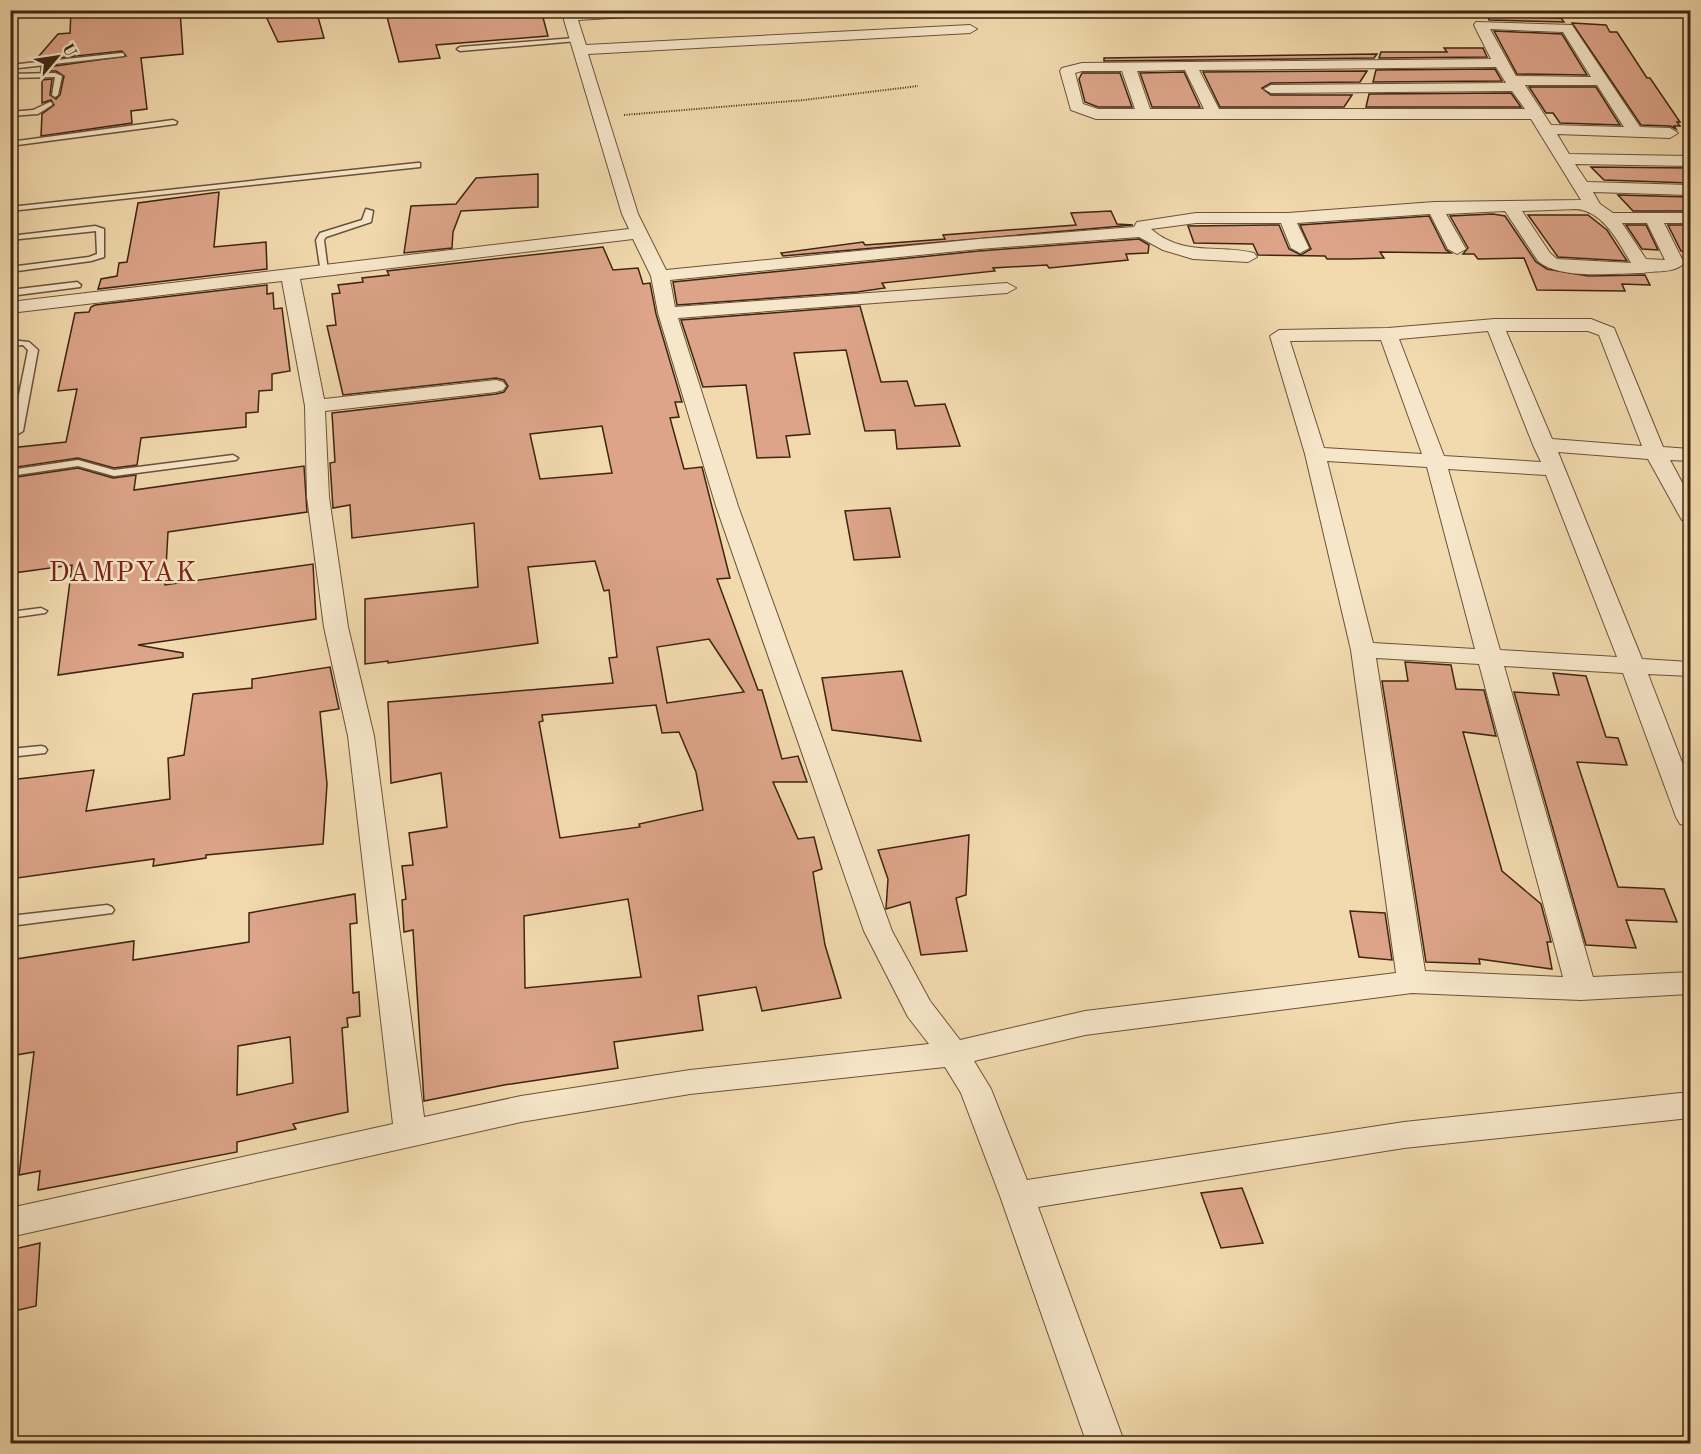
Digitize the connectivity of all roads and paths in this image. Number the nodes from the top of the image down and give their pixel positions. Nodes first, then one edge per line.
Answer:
1 (677, 10) edge
2 (573, 29) edge
3 (970, 29) dead end
4 (460, 49) dead end
5 (122, 55) dead end
6 (1500, 63) junction
7 (1258, 64) junction
8 (1128, 66) junction
9 (1190, 66) junction
10 (10, 67) edge
11 (10, 76) edge
12 (1601, 81) junction
13 (1516, 83) junction
14 (918, 86) dead end
15 (1271, 89) junction
16 (55, 95) dead end
17 (50, 104) dead end
18 (1281, 113) junction
19 (10, 114) edge
20 (1144, 114) junction
21 (1214, 114) junction
22 (1534, 114) junction
23 (600, 117) junction
24 (173, 122) dead end
25 (1546, 129) junction
26 (1635, 132) junction
27 (1670, 133) dead end
28 (10, 144) edge
29 (1564, 159) junction
30 (1690, 161) edge
31 (417, 165) dead end
32 (1581, 187) junction
33 (1690, 190) edge
34 (1593, 206) junction
35 (1434, 207) junction
36 (1511, 207) junction
37 (10, 209) edge
38 (369, 211) dead end
39 (1652, 217) junction
40 (1287, 218) junction
41 (1609, 218) junction
42 (1690, 218) edge
43 (1142, 232) junction
44 (641, 233) junction
45 (10, 238) edge
46 (1300, 248) dead end
47 (1457, 249) dead end
48 (1672, 255) junction
49 (1690, 256) edge
50 (1248, 257) dead end
51 (1640, 264) junction
52 (10, 270) edge
53 (324, 271) junction
54 (290, 276) junction
55 (660, 276) junction
56 (77, 285) dead end
57 (1007, 288) dead end
58 (10, 293) edge
59 (10, 308) edge
60 (667, 313) junction
61 (1495, 325) junction
62 (1388, 334) junction
63 (10, 343) edge
64 (496, 386) dead end
65 (315, 406) junction
66 (10, 436) edge
67 (1543, 445) junction
68 (1655, 453) junction
69 (1315, 454) junction
70 (1690, 455) edge
71 (233, 458) dead end
72 (1436, 463) junction
73 (1555, 469) junction
74 (10, 473) edge
75 (1690, 515) edge
76 (41, 611) dead end
77 (10, 615) edge
78 (1363, 650) junction
79 (1488, 656) junction
80 (1633, 666) junction
81 (1690, 669) edge
82 (41, 750) dead end
83 (10, 753) edge
84 (1690, 818) edge
85 (107, 910) dead end
86 (10, 921) edge
87 (1412, 982) junction
88 (1690, 983) edge
89 (1581, 988) junction
90 (953, 1054) junction
91 (1690, 1105) edge
92 (410, 1132) junction
93 (1017, 1196) junction
94 (10, 1223) edge
95 (1106, 1443) edge

1 - 2 street
2 - 3 street
2 - 4 lane
2 - 23 street
5 - 10 lane
6 - 7 street
6 - 12 street
6 - 13 street
7 - 9 street
7 - 15 street
8 - 9 street
8 - 20 street
8 - 20 street
9 - 21 street
11 - 16 lane
12 - 13 street
12 - 26 street
13 - 15 street
13 - 22 street
14 - 23 path
15 - 18 street
17 - 19 lane
18 - 21 street
18 - 22 street
20 - 21 street
22 - 25 street
23 - 44 street
24 - 28 lane
25 - 26 street
25 - 29 street
26 - 27 street
29 - 30 street
29 - 32 street
31 - 37 lane
32 - 33 street
32 - 34 street
34 - 36 street
34 - 41 street
35 - 36 street
35 - 40 street
35 - 47 street
36 - 51 street
38 - 53 lane
39 - 41 street
39 - 42 street
39 - 48 street
40 - 43 street
40 - 46 street
41 - 51 street
43 - 50 street
43 - 55 street
44 - 53 street
44 - 55 street
45 - 52 lane
48 - 49 street
48 - 51 street
53 - 54 street
54 - 59 street
54 - 65 street
55 - 60 street
56 - 58 lane
57 - 60 street
60 - 90 street
61 - 62 street
61 - 67 street
61 - 68 street
62 - 69 street
62 - 72 street
63 - 66 lane
64 - 65 street
65 - 92 street
67 - 68 street
67 - 73 street
68 - 70 street
68 - 75 street
69 - 72 street
69 - 78 street
71 - 74 lane
72 - 73 street
72 - 79 street
73 - 80 street
76 - 77 lane
78 - 79 street
78 - 87 street
79 - 80 street
79 - 89 street
80 - 81 street
80 - 84 street
82 - 83 lane
85 - 86 lane
87 - 89 street
87 - 90 street
88 - 89 street
90 - 92 street
90 - 93 street
91 - 93 street
92 - 94 street
93 - 95 street

